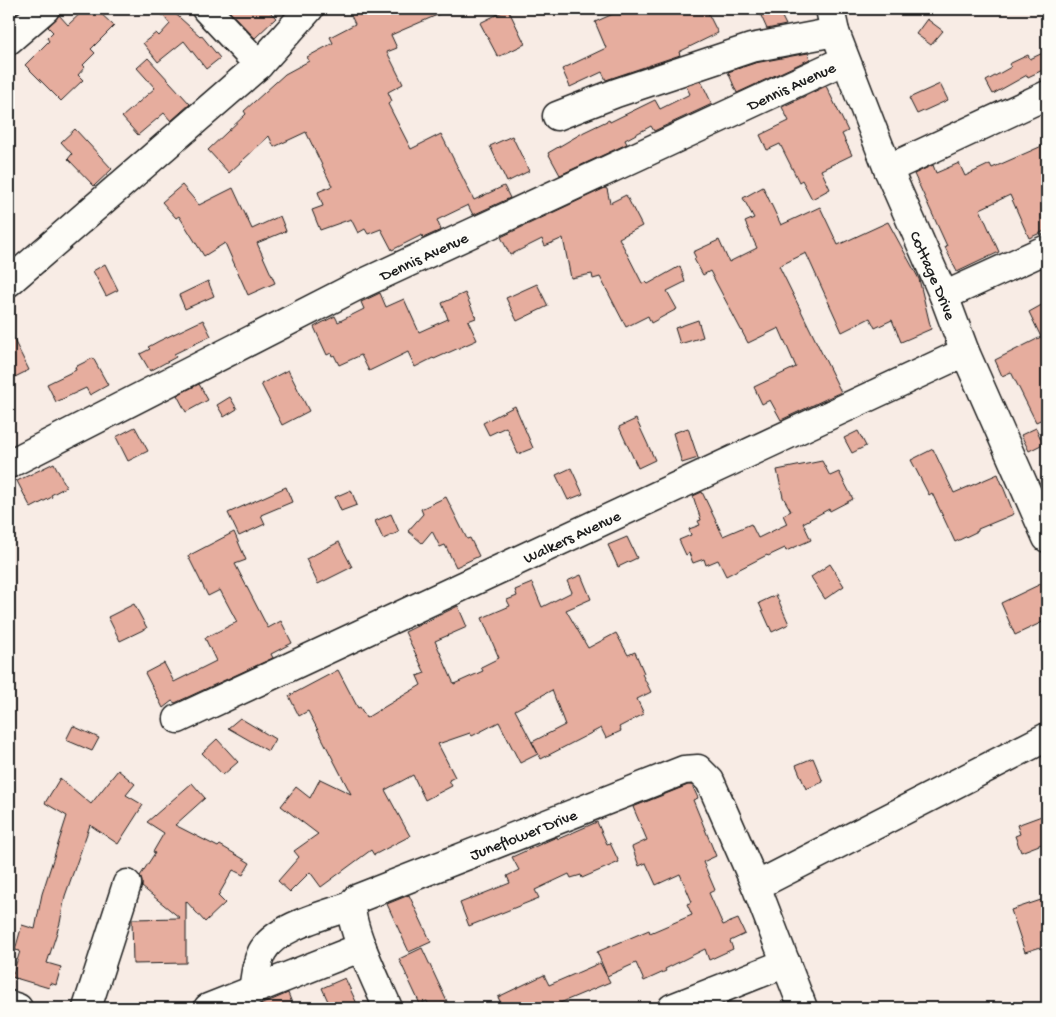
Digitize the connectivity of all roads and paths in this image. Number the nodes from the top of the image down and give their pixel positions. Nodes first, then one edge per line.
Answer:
1 (45, 9) edge
2 (206, 9) edge
3 (309, 9) edge
4 (833, 20) edge
5 (9, 40) edge
6 (845, 60) junction
7 (259, 65) junction
8 (1047, 95) edge
9 (557, 116) dead end
10 (888, 169) junction
11 (1047, 249) edge
12 (9, 282) edge
13 (944, 296) junction
14 (965, 352) junction
15 (9, 464) edge
16 (1047, 538) edge
17 (178, 719) dead end
18 (1047, 737) edge
19 (127, 884) dead end
20 (756, 886) junction
21 (351, 906) junction
22 (362, 947) junction
23 (786, 963) junction
24 (253, 990) junction
25 (9, 1005) edge
26 (18, 1008) edge
27 (87, 1008) edge
28 (208, 1008) edge
29 (388, 1008) edge
30 (672, 1008) edge
31 (803, 1008) edge

1 - 5 street
2 - 7 street
3 - 7 street
4 - 6 street, Cottage Drive
4 - 9 street
6 - 10 street, Cottage Drive
6 - 15 street, Dennis Avenue
7 - 12 street
8 - 10 street
10 - 13 street, Cottage Drive
11 - 13 street
13 - 14 street, Cottage Drive
14 - 16 street, Cottage Drive
14 - 17 street, Walkers Avenue
18 - 20 street
19 - 27 street
20 - 21 street, Juneflower Drive
20 - 23 street
21 - 22 street
21 - 24 street, Juneflower Drive
22 - 24 street
22 - 29 street
23 - 30 street
23 - 31 street
24 - 28 street
25 - 26 street

